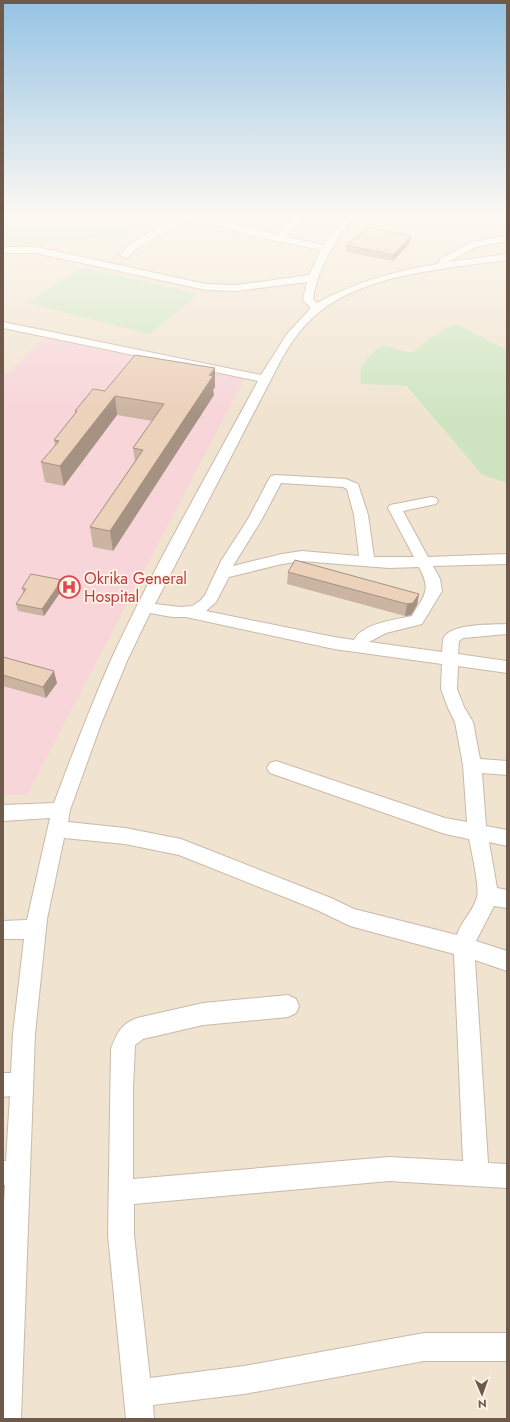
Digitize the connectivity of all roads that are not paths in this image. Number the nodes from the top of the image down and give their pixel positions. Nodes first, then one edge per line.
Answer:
1 (180, 281) edge
2 (308, 281) edge
3 (312, 281) joint
4 (377, 281) edge
5 (334, 298) junction
6 (317, 308) junction
7 (3, 325) edge
8 (264, 379) junction
9 (431, 500) dead end
10 (507, 559) edge
11 (367, 561) junction
12 (423, 561) junction
13 (224, 573) junction
14 (146, 607) junction
15 (185, 612) junction
16 (507, 628) edge
17 (359, 647) junction
18 (449, 659) junction
19 (507, 667) edge
20 (472, 764) junction
21 (276, 768) dead end
22 (507, 768) edge
23 (3, 813) edge
24 (59, 820) junction
25 (477, 832) junction
26 (507, 838) edge
27 (498, 897) edge
28 (35, 929) junction
29 (3, 930) edge
30 (464, 947) junction
31 (507, 962) edge
32 (288, 1006) dead end
33 (12, 1084) edge
34 (10, 1172) edge
35 (476, 1174) junction
36 (507, 1176) edge
37 (121, 1193) junction
38 (507, 1347) edge
39 (139, 1406) edge
40 (7, 1419) edge

1 - 2 street
3 - 5 street
3 - 6 street
4 - 5 street
5 - 6 street
6 - 8 street
7 - 8 street
8 - 14 street
9 - 12 street
10 - 12 street
11 - 12 street
11 - 13 street
11 - 13 street
12 - 17 street
13 - 15 street
14 - 15 street
14 - 24 street
15 - 17 street
16 - 18 street
17 - 18 street
18 - 19 street
18 - 20 street
20 - 22 street
20 - 25 street
21 - 25 street
23 - 24 street
24 - 28 street
24 - 30 street
25 - 26 street
25 - 27 street
27 - 30 street
28 - 29 street
28 - 33 street
30 - 31 street
30 - 35 street
32 - 37 street
33 - 34 street
34 - 40 street
35 - 36 street
35 - 37 street
37 - 39 street
38 - 39 street

